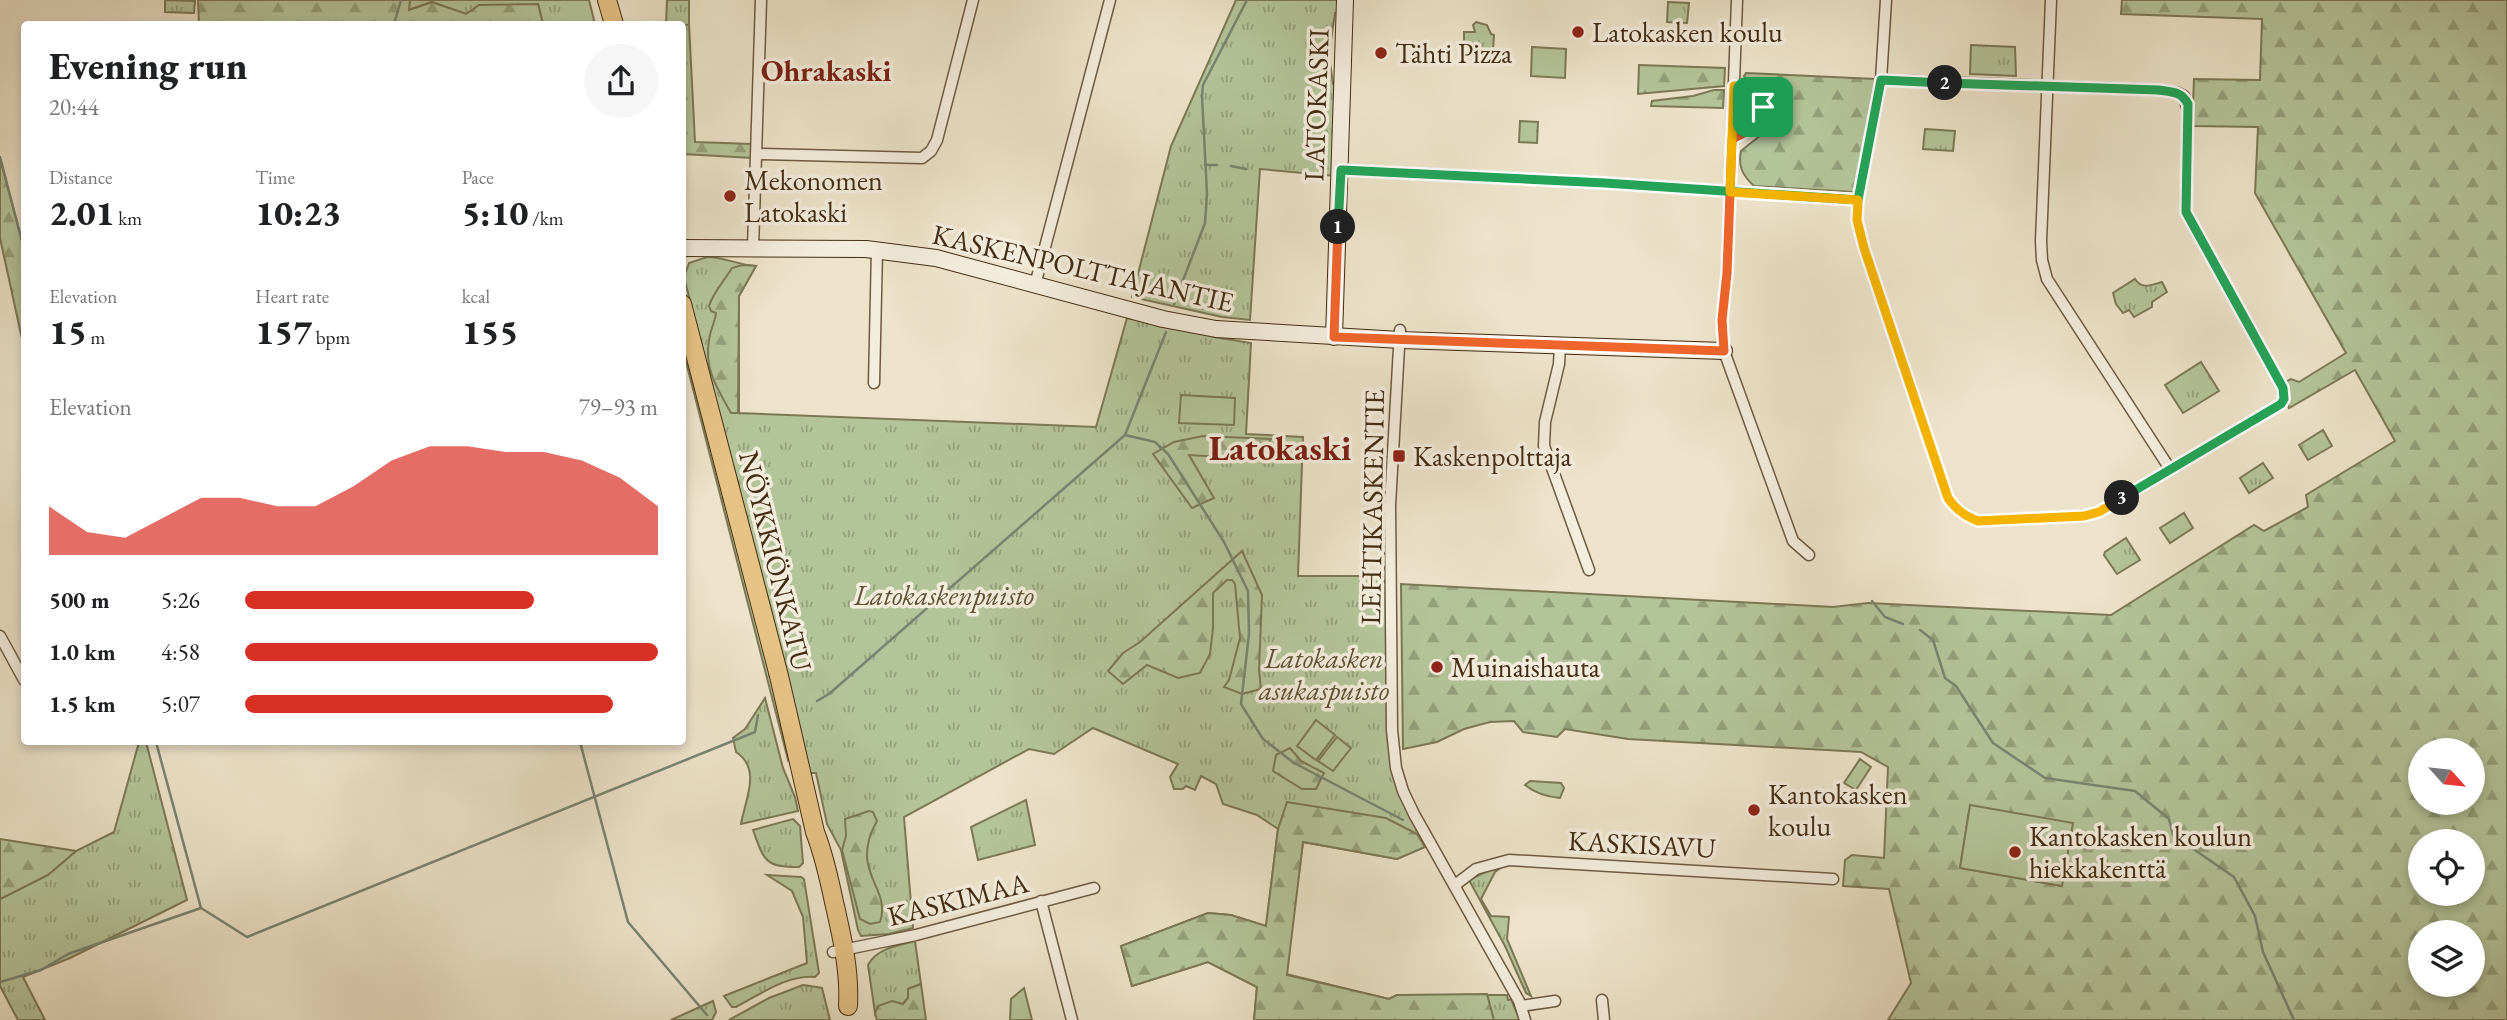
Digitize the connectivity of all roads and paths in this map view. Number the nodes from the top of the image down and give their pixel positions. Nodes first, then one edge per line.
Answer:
1 (607, 0) edge
2 (761, 0) edge
3 (973, 0) edge
4 (1110, 0) edge
5 (1345, 0) edge
6 (1737, 0) edge
7 (1886, 0) edge
8 (2051, 0) edge
9 (613, 21) edge
10 (1881, 80) junction
11 (1734, 86) junction
12 (2047, 86) junction
13 (1732, 139) junction
14 (757, 154) junction
15 (1341, 170) junction
16 (1730, 192) junction
17 (1858, 200) junction
18 (686, 248) edge
19 (753, 248) junction
20 (877, 250) junction
21 (1035, 285) junction
22 (686, 319) edge
23 (1400, 335) junction
24 (1334, 337) junction
25 (1560, 345) junction
26 (1724, 351) junction
27 (874, 383) dead end
28 (2169, 469) junction
29 (1809, 555) dead end
30 (1588, 570) dead end
31 (0, 636) edge
32 (21, 674) edge
33 (1833, 879) dead end
34 (1455, 885) junction
35 (1094, 888) dead end
36 (1041, 901) junction
37 (839, 951) junction
38 (1602, 1000) dead end
39 (1555, 1001) dead end
40 (1521, 1006) junction
41 (849, 1013) edge
42 (1072, 1020) edge
43 (1525, 1020) edge
44 (1604, 1020) edge

1 - 9 main road
2 - 14 street
3 - 14 street
4 - 21 street
5 - 15 street, LATOKASKI
6 - 11 street
7 - 10 street
8 - 12 street
10 - 12 street
10 - 17 street
11 - 13 street
11 - 13 street
12 - 28 street
12 - 28 street
13 - 16 street
14 - 19 street
15 - 16 street
15 - 24 street, LATOKASKI
16 - 17 street
16 - 26 street
17 - 28 street
18 - 19 street, KASKENPOLTTAJANTIE
19 - 20 street, KASKENPOLTTAJANTIE
20 - 21 street, KASKENPOLTTAJANTIE
20 - 27 street
21 - 24 street, KASKENPOLTTAJANTIE
22 - 37 main road, NÖYKKIÖNKATU
23 - 24 street, KASKENPOLTTAJANTIE
23 - 25 street, KASKENPOLTTAJANTIE
23 - 34 street, LEHTIKASKENTIE
25 - 26 street, KASKENPOLTTAJANTIE
25 - 30 street
26 - 29 street
31 - 32 street
33 - 34 street, KASKISAVU
34 - 40 street, LEHTIKASKENTIE
35 - 36 street, KASKIMAA
36 - 37 street, KASKIMAA
36 - 42 street
37 - 41 main road, NÖYKKIÖNKATU
38 - 44 street
39 - 40 street
40 - 43 street, LEHTIKASKENTIE

